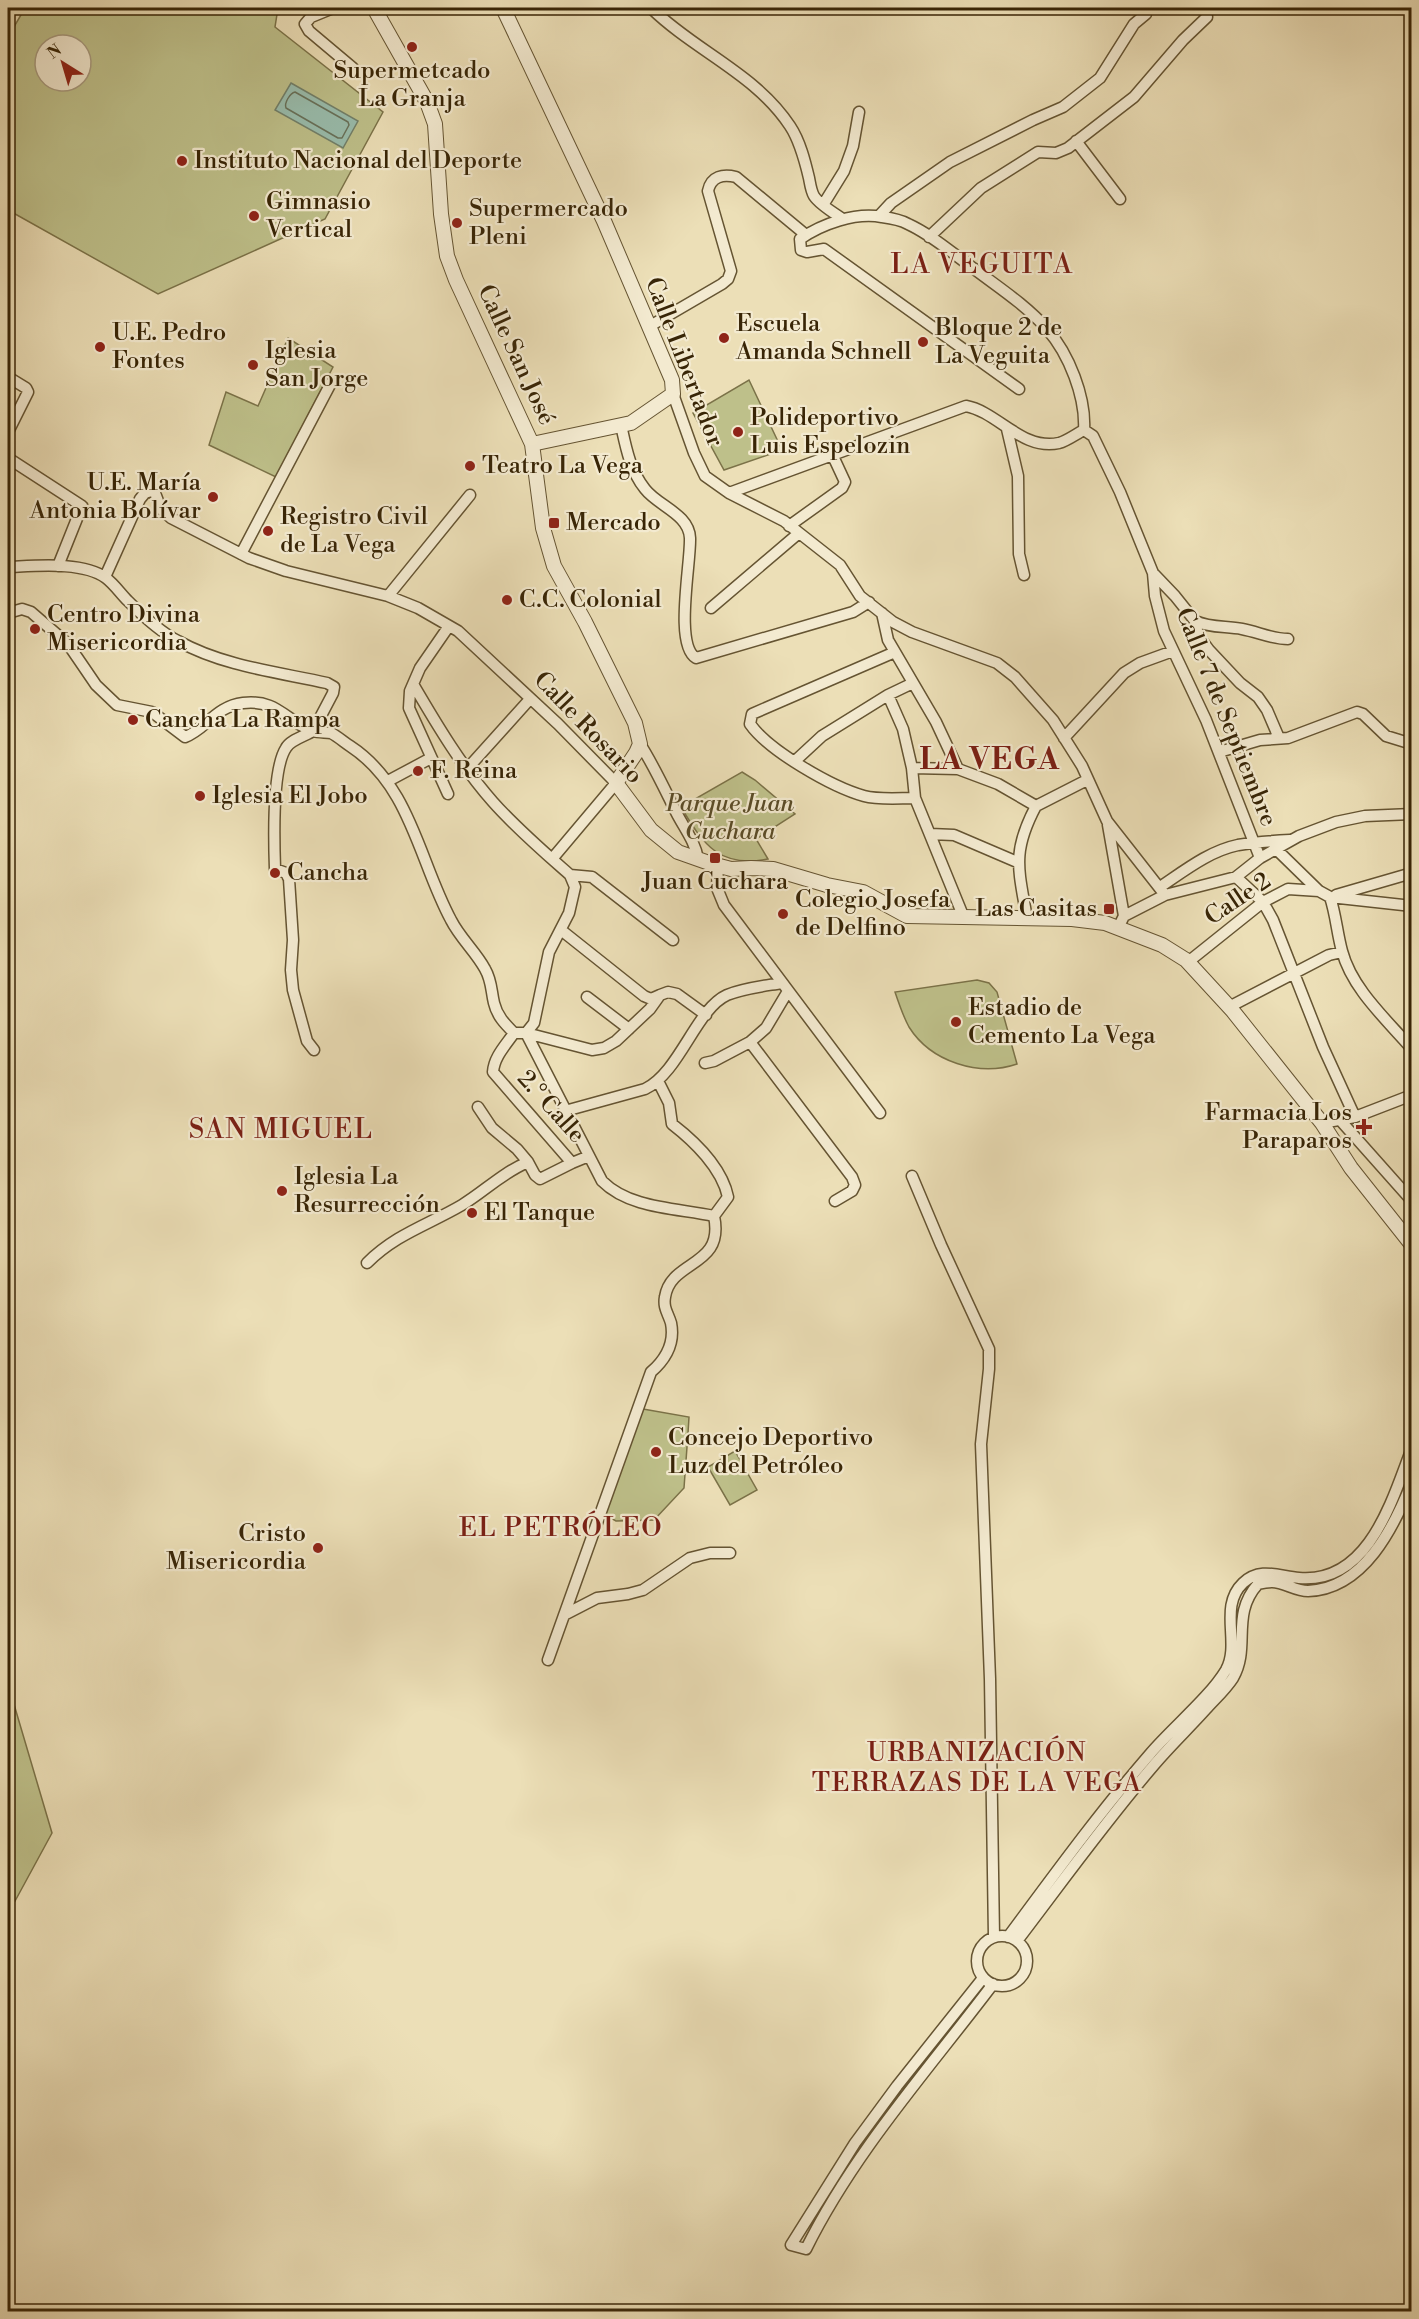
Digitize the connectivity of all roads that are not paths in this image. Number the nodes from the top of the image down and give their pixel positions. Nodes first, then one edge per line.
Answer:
1 (333, 8) edge
2 (374, 8) edge
3 (503, 8) edge
4 (651, 8) edge
5 (1146, 14) dead end
6 (1207, 17) dead end
7 (353, 68) dead end
8 (859, 112) dead end
9 (1076, 141) junction
10 (1120, 199) dead end
11 (824, 205) junction
12 (879, 216) junction
13 (843, 219) junction
14 (806, 235) junction
15 (929, 237) junction
16 (650, 326) junction
17 (8, 377) edge
18 (331, 382) dead end
19 (1019, 389) dead end
20 (673, 394) junction
21 (621, 425) junction
22 (1007, 429) junction
23 (1084, 430) junction
24 (8, 432) edge
25 (532, 444) junction
26 (832, 454) junction
27 (8, 458) edge
28 (729, 493) junction
29 (470, 495) dead end
30 (789, 526) junction
31 (799, 533) junction
32 (241, 554) junction
33 (58, 566) junction
34 (8, 567) edge
35 (1153, 573) junction
36 (1024, 575) dead end
37 (105, 577) junction
38 (388, 596) junction
39 (869, 602) junction
40 (711, 608) dead end
41 (8, 613) edge
42 (882, 613) junction
43 (1195, 621) junction
44 (449, 626) junction
45 (1288, 639) dead end
46 (1173, 651) junction
47 (895, 652) junction
48 (413, 684) junction
49 (913, 684) junction
50 (888, 695) junction
51 (530, 699) junction
52 (314, 731) junction
53 (1064, 738) junction
54 (1279, 738) junction
55 (640, 744) junction
56 (1412, 744) edge
57 (1219, 752) junction
58 (431, 758) junction
59 (795, 761) junction
60 (912, 768) junction
61 (467, 769) junction
62 (958, 770) junction
63 (1087, 780) junction
64 (388, 781) junction
65 (616, 783) junction
66 (448, 794) dead end
67 (915, 798) junction
68 (1036, 806) junction
69 (1412, 814) edge
70 (1107, 821) junction
71 (930, 834) junction
72 (1292, 840) junction
73 (1254, 843) junction
74 (1276, 849) junction
75 (1260, 858) junction
76 (552, 859) junction
77 (698, 859) junction
78 (1017, 862) junction
79 (718, 866) junction
80 (1412, 873) edge
81 (570, 875) junction
82 (1236, 877) junction
83 (1163, 891) junction
84 (1319, 891) junction
85 (1330, 897) junction
86 (1263, 902) junction
87 (1412, 906) edge
88 (964, 918) junction
89 (1027, 919) junction
90 (1121, 922) junction
91 (561, 930) junction
92 (673, 940) dead end
93 (1342, 952) junction
94 (1188, 962) junction
95 (1294, 972) junction
96 (785, 987) junction
97 (660, 995) junction
98 (587, 997) dead end
99 (1229, 1007) junction
100 (706, 1015) junction
101 (629, 1029) junction
102 (514, 1033) junction
103 (526, 1033) junction
104 (750, 1041) junction
105 (1412, 1049) edge
106 (314, 1050) dead end
107 (705, 1063) dead end
108 (658, 1081) junction
109 (1412, 1095) edge
110 (478, 1107) dead end
111 (565, 1111) junction
112 (880, 1113) dead end
113 (1355, 1116) junction
114 (1340, 1120) junction
115 (1322, 1123) junction
116 (589, 1156) junction
117 (528, 1162) junction
118 (572, 1163) junction
119 (912, 1176) dead end
120 (835, 1201) dead end
121 (1412, 1201) edge
122 (714, 1216) junction
123 (1412, 1245) edge
124 (367, 1263) dead end
125 (1412, 1448) edge
126 (1412, 1482) edge
127 (730, 1553) dead end
128 (564, 1616) junction
129 (548, 1660) dead end
130 (994, 1937) junction
131 (1012, 1939) junction
132 (988, 1981) junction

1 - 7 street
2 - 25 street, Calle San José
3 - 16 street, Calle Libertador
4 - 11 street
5 - 12 street
6 - 9 street
8 - 11 street
9 - 10 street
9 - 15 street
11 - 13 street
12 - 13 street
12 - 15 street
13 - 14 street
14 - 16 street
14 - 19 street
15 - 23 street
16 - 20 street, Calle Libertador
17 - 24 street
18 - 32 street
20 - 21 street
20 - 28 street, Calle Libertador
21 - 25 street
21 - 39 street
22 - 23 street
22 - 26 street
22 - 36 street
23 - 35 street, Calle 7 de Septiembre
25 - 55 street, Calle San José
26 - 28 street
26 - 30 street
27 - 33 street
28 - 30 street, Calle Libertador
29 - 38 street
30 - 31 street, Calle Libertador
31 - 39 street, Calle Libertador
31 - 40 street
32 - 37 street, Calle Rosario
32 - 38 street, Calle Rosario
33 - 34 street
33 - 37 street
35 - 43 street
35 - 46 street, Calle 7 de Septiembre
37 - 52 street
38 - 44 street, Calle Rosario
39 - 42 street, Calle Libertador
41 - 52 street
42 - 47 street
42 - 53 street, Calle Libertador
43 - 45 street
43 - 54 street
44 - 48 street
44 - 51 street, Calle Rosario
46 - 53 street
46 - 57 street, Calle 7 de Septiembre
47 - 49 street
47 - 59 street
48 - 58 street
48 - 61 street
49 - 50 street
49 - 62 street
50 - 59 street
50 - 60 street
51 - 61 street
51 - 65 street, Calle Rosario
52 - 64 street
52 - 106 street
53 - 63 street, Calle Libertador
54 - 56 street
54 - 57 street
55 - 65 street
55 - 77 street
57 - 73 street, Calle 7 de Septiembre
58 - 64 street
58 - 66 street
59 - 67 street
60 - 62 street
60 - 67 street
61 - 76 street
62 - 68 street
63 - 68 street
63 - 70 street, Calle Libertador
64 - 102 street
65 - 76 street
65 - 77 street, Calle Rosario
67 - 71 street
68 - 78 street
69 - 72 street
70 - 83 street, Calle Libertador
70 - 90 street
71 - 78 street
71 - 88 street
72 - 73 street
72 - 74 street
73 - 75 street, Calle 7 de Septiembre
73 - 83 street
74 - 75 street
74 - 84 street
75 - 82 street
76 - 81 street
77 - 79 street, Calle Rosario
78 - 89 street
79 - 88 street, Calle Rosario
79 - 96 street
80 - 85 street
81 - 91 street
81 - 92 street
82 - 83 street
82 - 86 street
83 - 90 street
84 - 85 street
84 - 86 street, Calle 2
85 - 87 street
85 - 93 street
86 - 94 street, Calle 2
86 - 95 street
88 - 89 street, Calle Rosario
89 - 90 street, Calle Rosario
90 - 94 street, Calle Rosario
91 - 97 street
91 - 103 street
93 - 95 street
93 - 105 street
94 - 99 street, Calle Rosario
95 - 99 street
95 - 113 street
96 - 100 street
96 - 104 street
96 - 112 street
97 - 100 street
97 - 101 street
98 - 101 street
99 - 115 street, Calle Rosario
100 - 108 street
101 - 103 street
102 - 103 street
102 - 118 street, 2.° Calle
103 - 111 street
104 - 107 street
104 - 120 street
108 - 111 street
108 - 122 street
109 - 113 street
110 - 117 street
111 - 116 street
113 - 114 street
114 - 115 street
114 - 121 street
115 - 123 street, Calle Rosario
116 - 118 street, 2.° Calle
116 - 122 street
117 - 118 street
117 - 124 street
119 - 130 street
122 - 128 street
125 - 131 street
126 - 131 street
127 - 128 street
128 - 129 street
130 - 131 street
130 - 132 street
131 - 132 street
132 - 132 street

